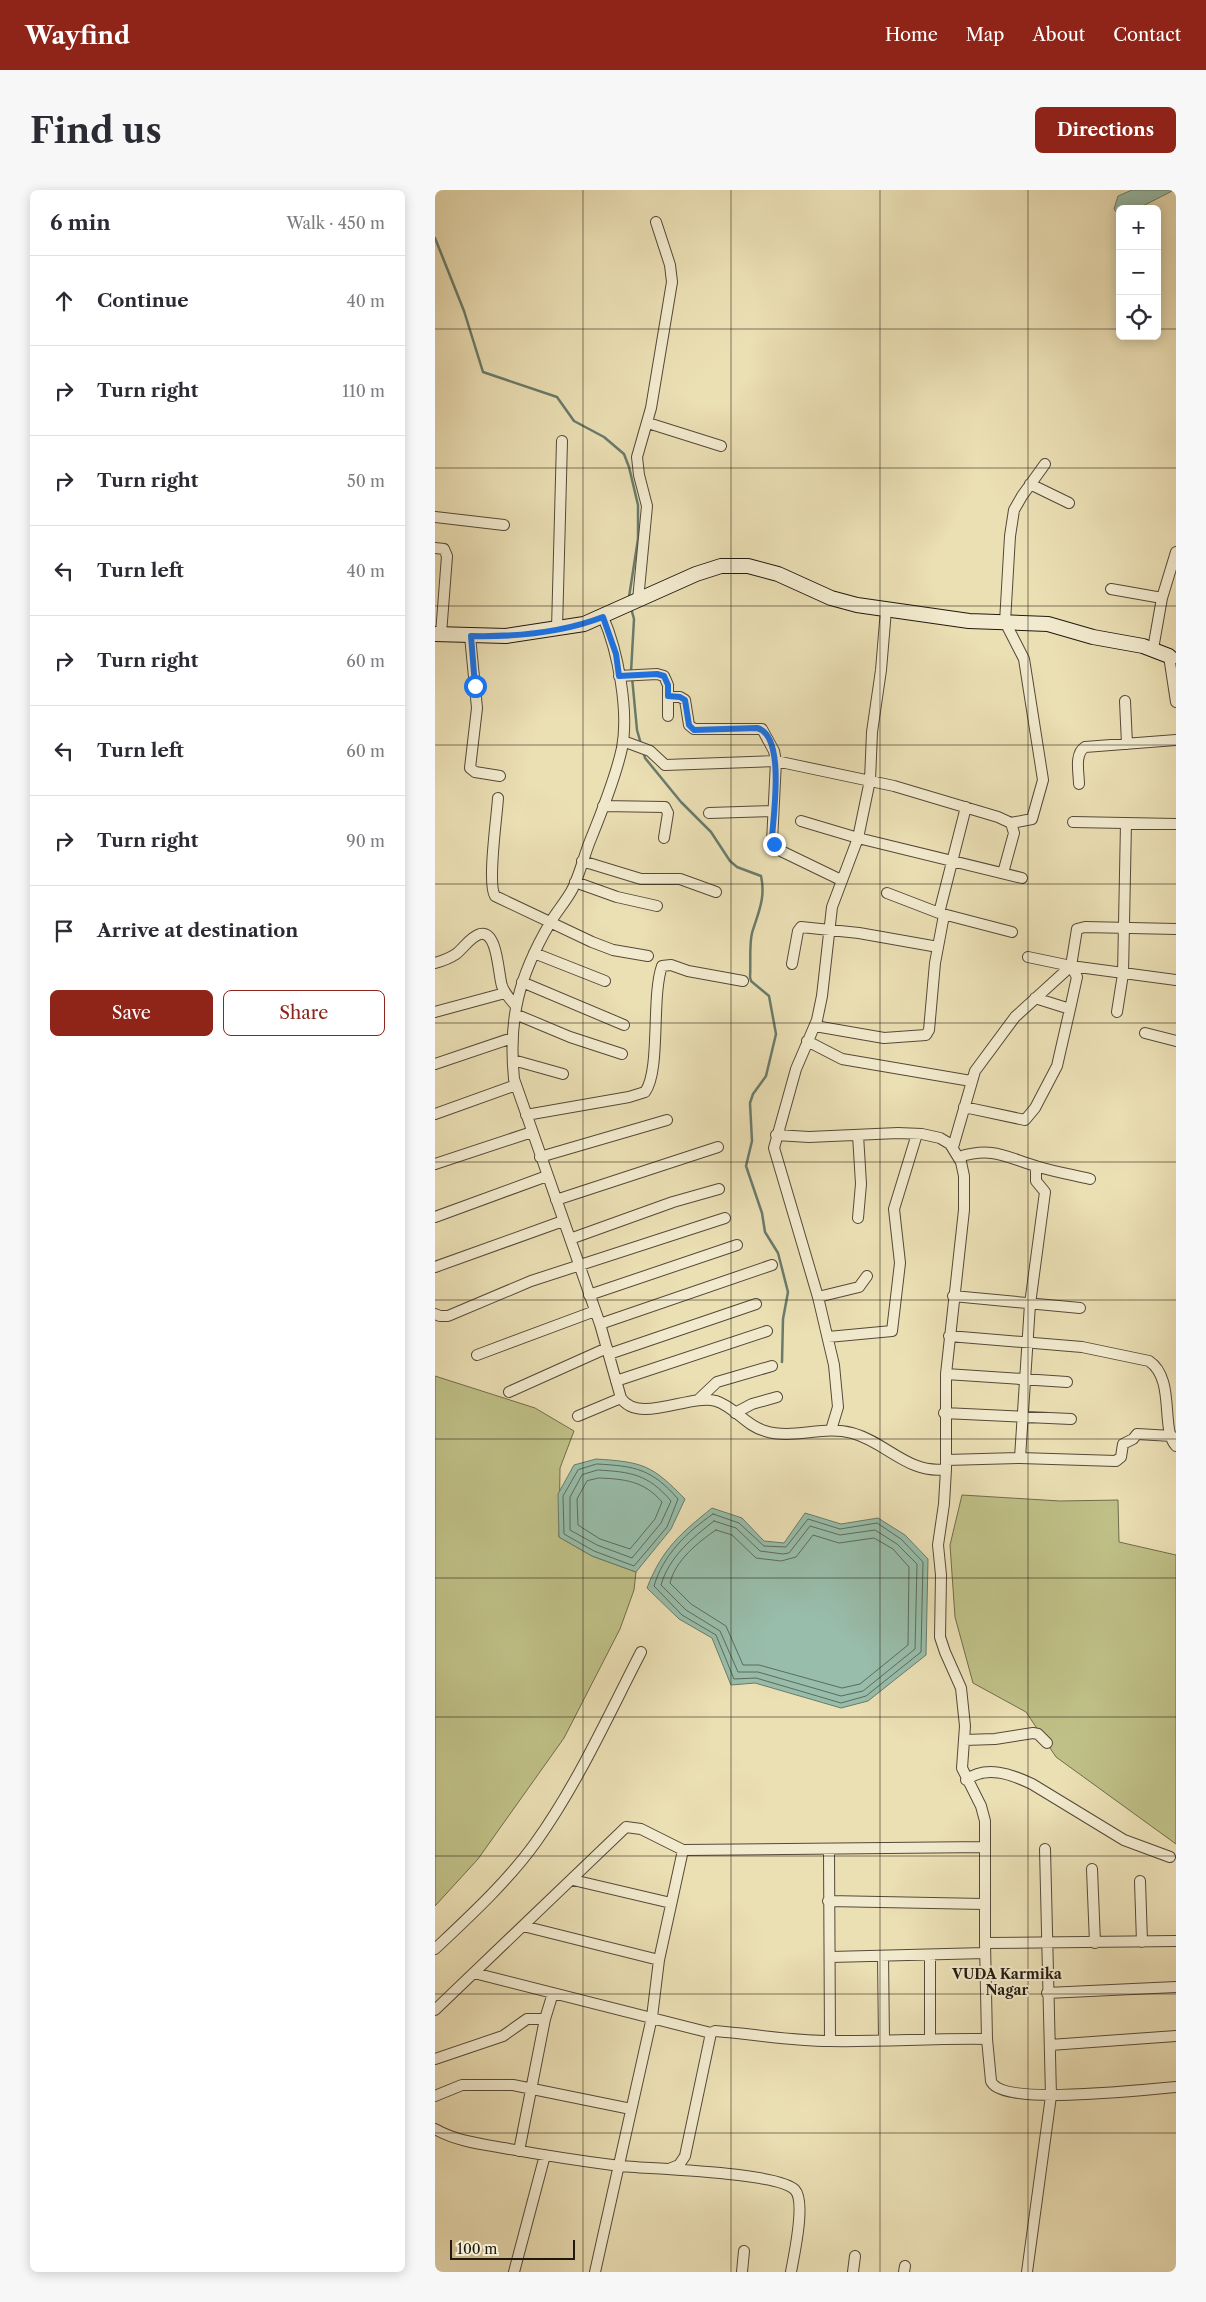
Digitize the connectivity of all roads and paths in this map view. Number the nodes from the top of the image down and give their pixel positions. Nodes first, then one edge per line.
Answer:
1 (656, 222) dead end
2 (648, 423) junction
3 (562, 441) dead end
4 (721, 446) dead end
5 (1045, 464) dead end
6 (1030, 484) junction
7 (1069, 503) dead end
8 (435, 518) edge
9 (504, 525) dead end
10 (435, 548) edge
11 (1176, 552) edge
12 (1111, 589) dead end
13 (1162, 598) junction
14 (633, 602) junction
15 (886, 610) junction
16 (603, 617) junction
17 (1005, 622) junction
18 (557, 629) junction
19 (438, 634) edge
20 (471, 636) junction
21 (1153, 649) junction
22 (1172, 657) edge
23 (628, 676) junction
24 (668, 696) junction
25 (1176, 700) edge
26 (1125, 702) dead end
27 (668, 716) dead end
28 (1176, 740) edge
29 (623, 741) junction
30 (1127, 744) junction
31 (776, 761) junction
32 (500, 776) dead end
33 (870, 780) junction
34 (1079, 784) dead end
35 (498, 798) dead end
36 (603, 806) junction
37 (965, 807) junction
38 (773, 812) junction
39 (709, 813) dead end
40 (801, 821) dead end
41 (1073, 822) dead end
42 (1011, 823) junction
43 (1126, 823) junction
44 (1176, 824) edge
45 (664, 838) dead end
46 (858, 838) junction
47 (951, 860) junction
48 (582, 861) junction
49 (1003, 873) junction
50 (1022, 878) dead end
51 (841, 880) junction
52 (575, 882) junction
53 (716, 892) dead end
54 (887, 893) dead end
55 (657, 906) dead end
56 (941, 914) junction
57 (550, 923) junction
58 (828, 929) junction
59 (1125, 929) junction
60 (1176, 930) edge
61 (1012, 932) dead end
62 (938, 947) junction
63 (534, 953) junction
64 (648, 956) dead end
65 (1028, 957) dead end
66 (435, 963) edge
67 (792, 964) dead end
68 (1071, 966) junction
69 (1123, 974) junction
70 (1176, 980) edge
71 (605, 981) dead end
72 (743, 981) dead end
73 (522, 982) junction
74 (505, 993) junction
75 (1035, 998) junction
76 (515, 1009) junction
77 (1070, 1009) junction
78 (435, 1012) edge
79 (1117, 1012) dead end
80 (623, 1025) dead end
81 (815, 1026) junction
82 (1145, 1033) dead end
83 (512, 1038) junction
84 (807, 1041) junction
85 (1176, 1041) edge
86 (622, 1054) dead end
87 (513, 1060) junction
88 (435, 1064) edge
89 (563, 1074) dead end
90 (971, 1081) junction
91 (517, 1085) junction
92 (964, 1108) junction
93 (435, 1114) edge
94 (526, 1115) junction
95 (667, 1120) dead end
96 (532, 1132) junction
97 (917, 1134) junction
98 (776, 1135) junction
99 (858, 1135) junction
100 (718, 1147) dead end
101 (953, 1147) junction
102 (540, 1157) junction
103 (959, 1157) junction
104 (435, 1164) edge
105 (1036, 1166) junction
106 (547, 1176) junction
107 (1090, 1178) dead end
108 (719, 1189) dead end
109 (556, 1200) junction
110 (435, 1217) edge
111 (725, 1218) dead end
112 (858, 1218) dead end
113 (563, 1221) junction
114 (570, 1239) junction
115 (737, 1245) dead end
116 (771, 1265) dead end
117 (578, 1266) junction
118 (435, 1267) edge
119 (867, 1276) dead end
120 (589, 1295) junction
121 (953, 1296) junction
122 (818, 1297) junction
123 (756, 1304) dead end
124 (1030, 1304) junction
125 (1080, 1308) dead end
126 (595, 1311) junction
127 (435, 1314) edge
128 (600, 1324) junction
129 (767, 1331) dead end
130 (949, 1336) junction
131 (828, 1337) junction
132 (1027, 1342) junction
133 (608, 1351) junction
134 (477, 1355) dead end
135 (773, 1366) dead end
136 (946, 1374) junction
137 (1025, 1379) junction
138 (616, 1382) junction
139 (1067, 1382) dead end
140 (509, 1392) dead end
141 (777, 1397) dead end
142 (621, 1398) junction
143 (698, 1400) junction
144 (735, 1413) junction
145 (944, 1413) junction
146 (578, 1416) dead end
147 (1023, 1417) junction
148 (1071, 1419) dead end
149 (831, 1430) junction
150 (1174, 1441) edge
151 (1020, 1458) junction
152 (946, 1465) junction
153 (641, 1652) dead end
154 (964, 1740) junction
155 (1047, 1743) dead end
156 (966, 1780) junction
157 (985, 1847) junction
158 (1045, 1849) dead end
159 (683, 1850) junction
160 (829, 1850) junction
161 (1170, 1857) dead end
162 (1092, 1869) dead end
163 (573, 1880) junction
164 (1140, 1881) dead end
165 (828, 1902) junction
166 (671, 1903) junction
167 (984, 1904) junction
168 (523, 1926) junction
169 (435, 1938) edge
170 (446, 1939) junction
171 (1176, 1941) edge
172 (1142, 1942) junction
173 (1045, 1943) junction
174 (1095, 1944) junction
175 (985, 1948) junction
176 (435, 1950) edge
177 (930, 1955) junction
178 (883, 1956) junction
179 (831, 1957) junction
180 (659, 1960) junction
181 (474, 1972) junction
182 (1176, 1987) edge
183 (553, 1993) junction
184 (1047, 1993) junction
185 (435, 2010) edge
186 (652, 2017) junction
187 (545, 2019) junction
188 (711, 2033) junction
189 (1176, 2036) edge
190 (930, 2038) junction
191 (987, 2039) junction
192 (884, 2040) junction
193 (830, 2041) junction
194 (1050, 2045) junction
195 (435, 2059) edge
196 (1176, 2087) edge
197 (532, 2088) junction
198 (435, 2096) edge
199 (1051, 2096) junction
200 (631, 2109) junction
201 (435, 2129) edge
202 (519, 2151) junction
203 (545, 2155) junction
204 (619, 2166) junction
205 (665, 2170) junction
206 (744, 2251) dead end
207 (855, 2256) dead end
208 (514, 2272) edge
209 (595, 2272) edge
210 (742, 2272) edge
211 (791, 2272) edge
212 (853, 2272) edge
213 (1027, 2272) edge

1 - 2 street
2 - 4 street
2 - 14 street
3 - 18 street
5 - 6 street
6 - 7 street
6 - 17 street
8 - 9 street
10 - 19 street
11 - 13 street
12 - 13 street
13 - 21 street
14 - 15 street
14 - 16 street
15 - 17 street
15 - 33 street
16 - 18 street
16 - 23 street
17 - 21 street
17 - 42 street
18 - 20 street
19 - 20 street
20 - 32 street
21 - 22 street
22 - 25 street
23 - 24 street
23 - 29 street
24 - 27 street
24 - 31 street
26 - 30 street
28 - 30 street
29 - 31 street
29 - 36 street
30 - 34 street
31 - 33 street
31 - 38 street
33 - 37 street
33 - 46 street
35 - 57 street
36 - 45 street
36 - 48 street
37 - 42 street
37 - 47 street
38 - 39 street
38 - 51 street
40 - 46 street
41 - 43 street
42 - 49 street
43 - 44 street
43 - 59 street
46 - 47 street
46 - 51 street
47 - 49 street
47 - 56 street
48 - 52 street
48 - 53 street
49 - 50 street
51 - 58 street
52 - 55 street
52 - 57 street
54 - 56 street
56 - 61 street
56 - 62 street
57 - 63 street
57 - 64 street
58 - 62 street
58 - 67 street
58 - 81 street
59 - 60 street
59 - 68 street
59 - 69 street
62 - 81 street
63 - 71 street
63 - 73 street
65 - 68 street
66 - 74 street
68 - 69 street
68 - 75 street
68 - 77 street
69 - 70 street
69 - 79 street
72 - 94 street
73 - 76 street
73 - 80 street
74 - 76 street
74 - 78 street
75 - 77 street
75 - 90 street
76 - 83 street
76 - 86 street
77 - 92 street
81 - 84 street
82 - 85 street
83 - 87 street
83 - 88 street
84 - 90 street
84 - 98 street
87 - 89 street
87 - 91 street
90 - 92 street
91 - 93 street
91 - 94 street
92 - 101 street
94 - 96 street
95 - 102 street
96 - 102 street
96 - 104 street
97 - 99 street
97 - 101 street
97 - 131 street
98 - 99 street
98 - 122 street
99 - 112 street
100 - 109 street
101 - 103 street
102 - 106 street
103 - 105 street
103 - 121 street
105 - 107 street
105 - 124 street
106 - 109 street
106 - 110 street
108 - 114 street
109 - 113 street
111 - 117 street
113 - 114 street
113 - 118 street
114 - 117 street
115 - 120 street
116 - 128 street
117 - 120 street
117 - 127 street
119 - 122 street
120 - 126 street
121 - 124 street
121 - 130 street
122 - 131 street
123 - 133 street
124 - 125 street
124 - 132 street
126 - 128 street
126 - 134 street
128 - 133 street
129 - 138 street
130 - 132 street
130 - 136 street
131 - 149 street
132 - 137 street
132 - 150 street
133 - 138 street
133 - 140 street
135 - 143 street
136 - 137 street
136 - 145 street
137 - 139 street
137 - 147 street
138 - 142 street
141 - 144 street
142 - 143 street
142 - 146 street
143 - 144 street
144 - 149 street
145 - 147 street
145 - 152 street
147 - 148 street
147 - 151 street
149 - 152 street
150 - 151 street
151 - 152 street
152 - 154 street
153 - 170 street
154 - 155 street
154 - 156 street
156 - 157 street
156 - 161 street
157 - 160 street
157 - 167 street
158 - 173 street
159 - 160 street
159 - 163 street
159 - 166 street
160 - 165 street
162 - 174 street
163 - 166 street
163 - 168 street
164 - 172 street
165 - 167 street
165 - 179 street
166 - 180 street
167 - 175 street
168 - 180 street
168 - 181 street
169 - 170 street
170 - 176 street
171 - 172 street
172 - 174 street
173 - 174 street
173 - 175 street
173 - 184 street
175 - 177 street
175 - 191 street
177 - 178 street
177 - 190 street
178 - 179 street
178 - 192 street
179 - 193 street
180 - 186 street
181 - 183 street
181 - 185 street
182 - 184 street
183 - 186 street
183 - 187 street
184 - 194 street
186 - 188 street
186 - 200 street
187 - 195 street
187 - 197 street
188 - 193 street
188 - 205 street
189 - 194 street
190 - 191 street
190 - 192 street
191 - 199 street
192 - 193 street
194 - 199 street
196 - 199 street
197 - 198 street
197 - 200 street
197 - 202 street
199 - 213 street
200 - 204 street
201 - 202 street
202 - 203 street
203 - 204 street
203 - 208 street
204 - 205 street
204 - 209 street
205 - 211 street
206 - 210 street
207 - 212 street

